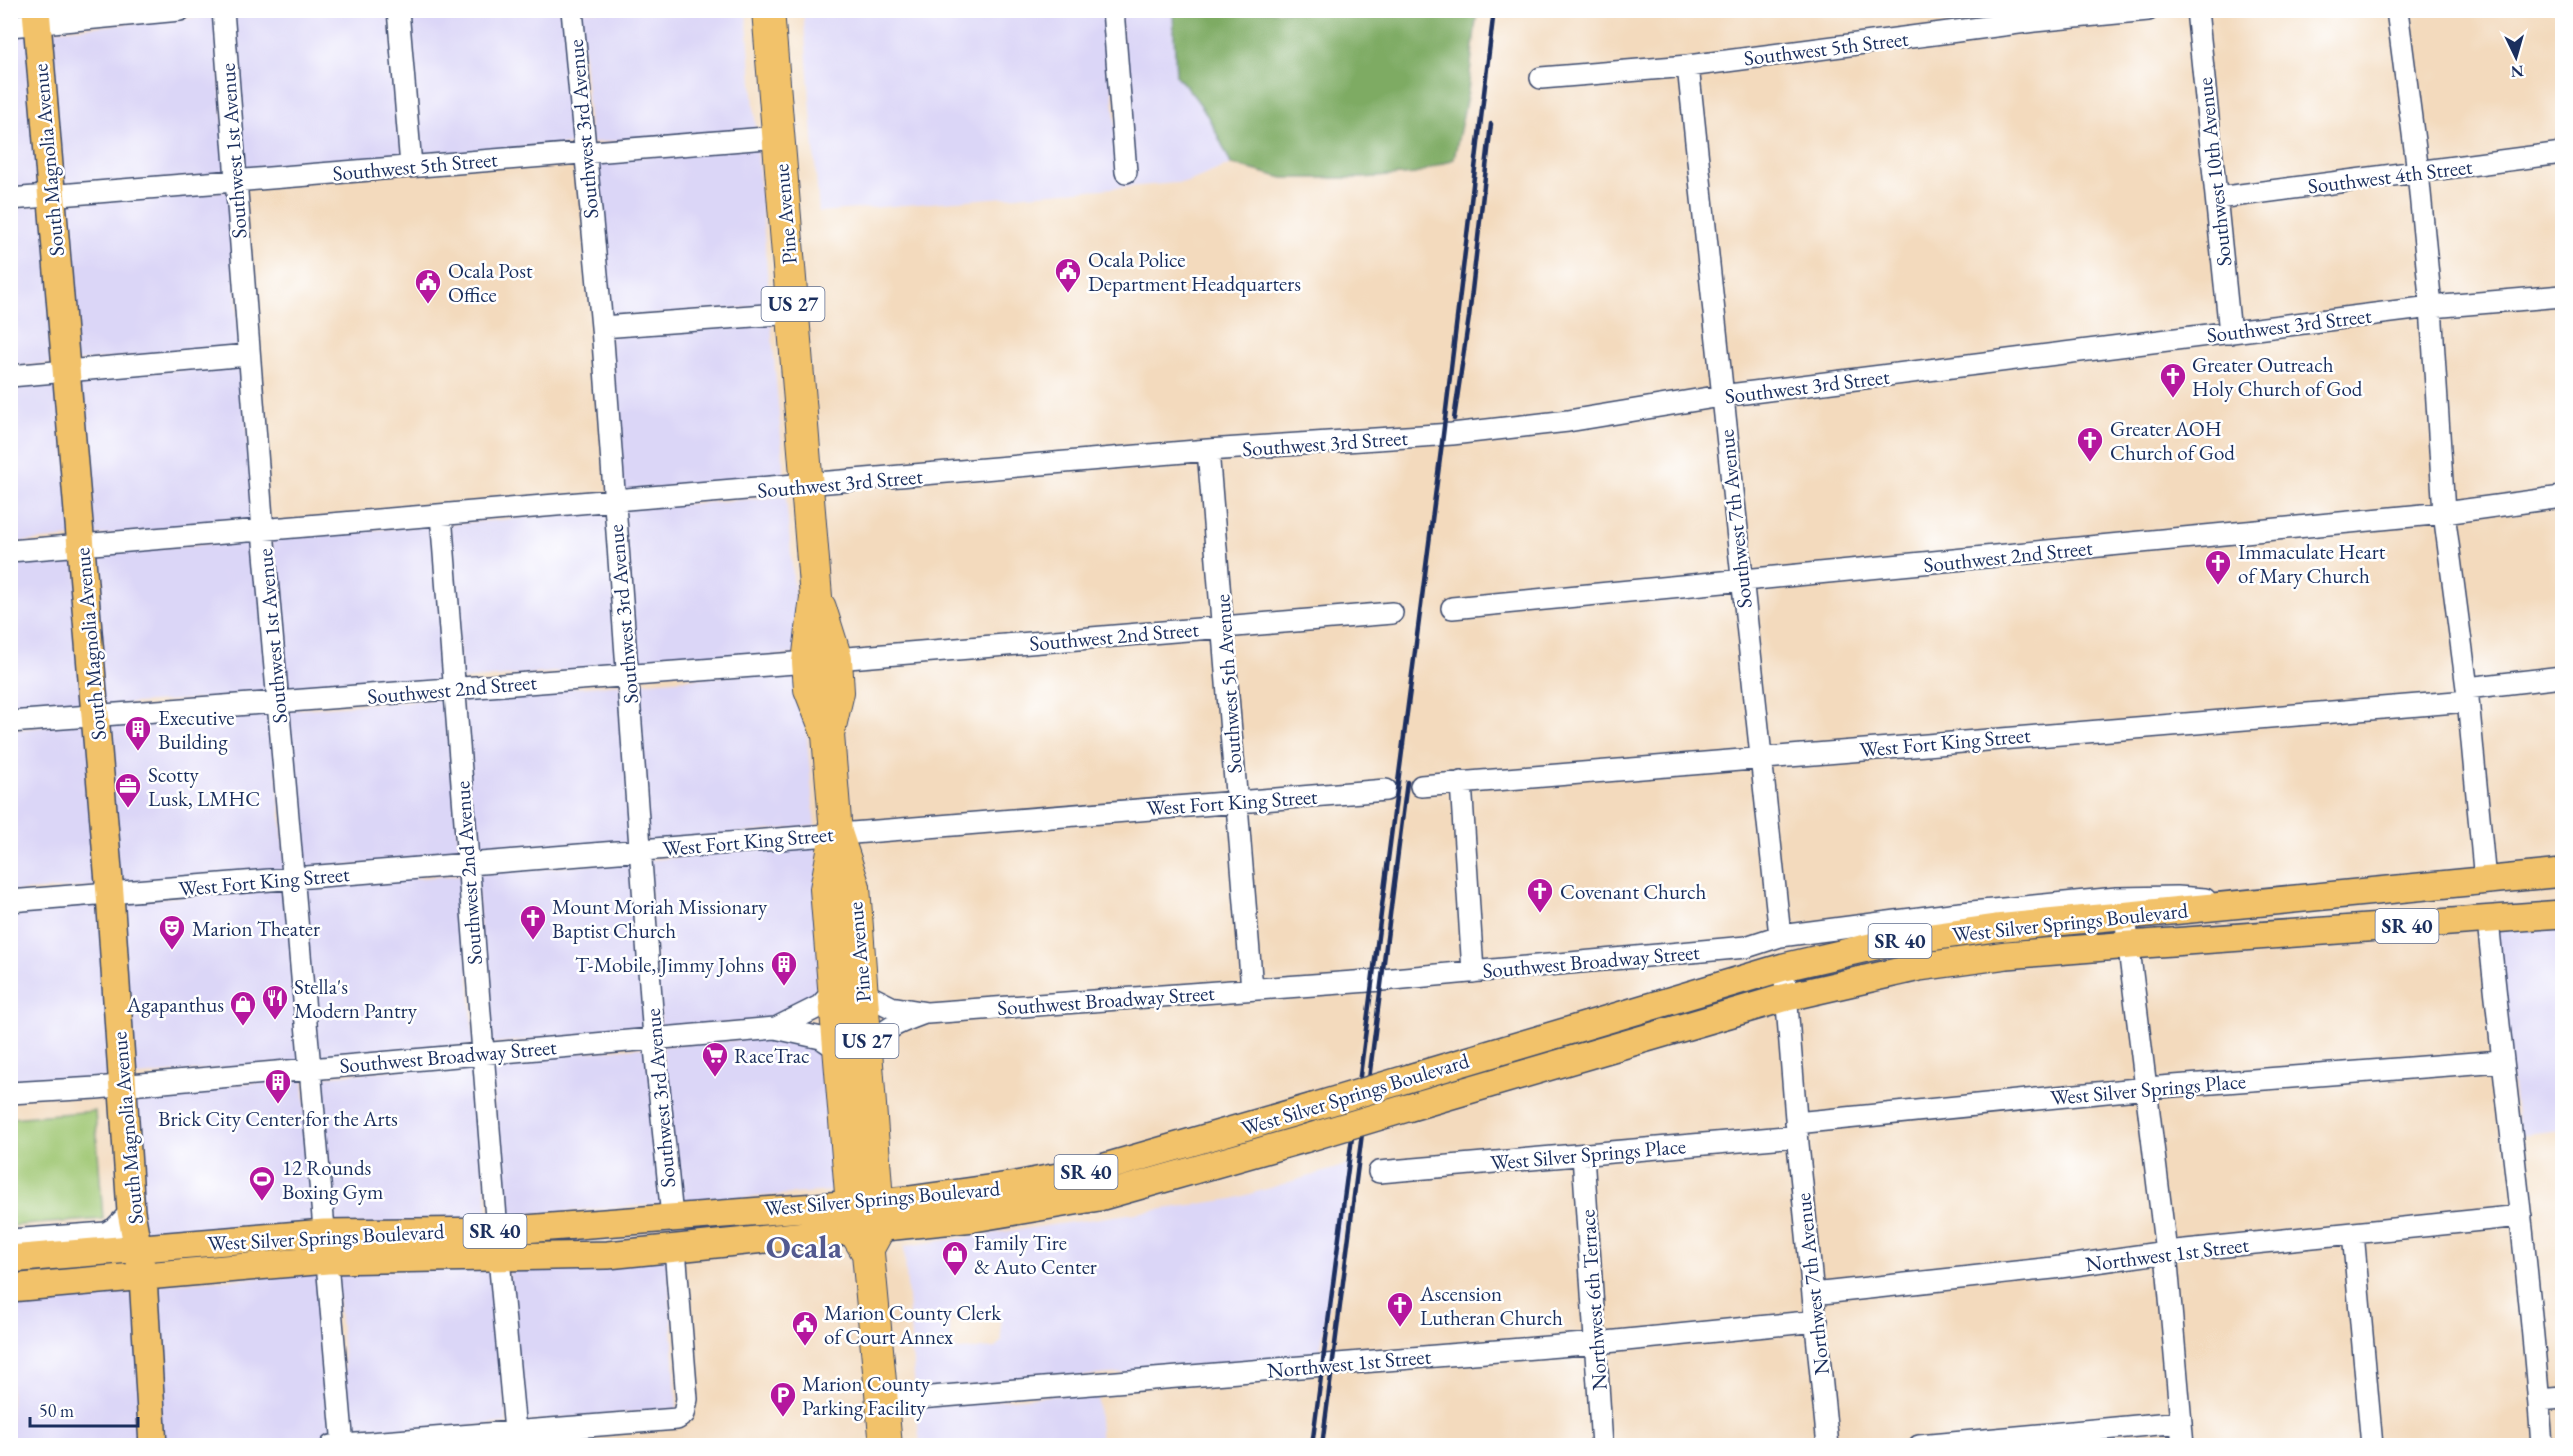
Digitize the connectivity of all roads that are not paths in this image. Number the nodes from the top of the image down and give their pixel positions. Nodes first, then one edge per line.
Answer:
1 (180, 10) edge
2 (223, 10) edge
3 (398, 10) edge
4 (572, 10) edge
5 (768, 10) edge
6 (1113, 10) edge
7 (2148, 10) edge
8 (2197, 10) edge
9 (2397, 10) edge
10 (2034, 16) edge
11 (37, 17) edge
12 (10, 26) edge
13 (1688, 66) junction
14 (1541, 78) dead end
15 (779, 137) junction
16 (584, 152) junction
17 (2562, 153) edge
18 (411, 166) junction
19 (1126, 172) dead end
20 (2418, 172) junction
21 (236, 182) junction
22 (52, 196) junction
23 (2217, 198) junction
24 (10, 199) edge
25 (2562, 296) edge
26 (2431, 307) junction
27 (793, 313) junction
28 (602, 327) junction
29 (2230, 333) junction
30 (248, 355) junction
31 (65, 371) junction
32 (10, 376) edge
33 (1721, 396) junction
34 (1208, 450) junction
35 (807, 486) junction
36 (2562, 497) edge
37 (614, 501) junction
38 (2444, 513) junction
39 (441, 515) junction
40 (263, 531) junction
41 (82, 545) junction
42 (10, 551) edge
43 (1742, 582) junction
44 (1452, 608) dead end
45 (1392, 613) dead end
46 (1224, 626) junction
47 (822, 660) junction
48 (628, 675) junction
49 (2562, 677) edge
50 (454, 689) junction
51 (2468, 694) junction
52 (278, 703) junction
53 (95, 713) junction
54 (10, 722) edge
55 (1762, 757) junction
56 (1461, 782) junction
57 (1421, 786) dead end
58 (1386, 790) dead end
59 (1237, 801) junction
60 (836, 833) junction
61 (640, 852) junction
62 (468, 866) junction
63 (2562, 873) edge
64 (294, 878) junction
65 (2485, 881) junction
66 (2562, 887) edge
67 (110, 894) junction
68 (10, 901) edge
69 (2252, 904) junction
70 (2562, 914) edge
71 (2125, 916) junction
72 (2488, 920) junction
73 (2292, 934) junction
74 (1780, 936) junction
75 (2130, 945) junction
76 (1784, 967) junction
77 (1473, 972) junction
78 (1252, 989) junction
79 (849, 992) junction
80 (1787, 997) junction
81 (927, 1013) junction
82 (775, 1028) junction
83 (654, 1038) junction
84 (853, 1051) junction
85 (482, 1053) junction
86 (2501, 1061) junction
87 (310, 1069) junction
88 (122, 1086) junction
89 (2147, 1088) junction
90 (10, 1093) edge
91 (1796, 1129) junction
92 (1583, 1155) junction
93 (1379, 1172) dead end
94 (131, 1212) junction
95 (2521, 1216) junction
96 (672, 1217) junction
97 (866, 1223) junction
98 (585, 1225) junction
99 (497, 1231) junction
100 (324, 1233) junction
101 (2353, 1233) junction
102 (10, 1240) edge
103 (138, 1248) junction
104 (675, 1250) junction
105 (2166, 1252) junction
106 (413, 1258) junction
107 (500, 1258) junction
108 (10, 1259) edge
109 (327, 1260) junction
110 (143, 1277) junction
111 (10, 1288) edge
112 (1813, 1294) junction
113 (1816, 1321) junction
114 (1596, 1343) junction
115 (2562, 1398) edge
116 (2539, 1400) junction
117 (882, 1401) junction
118 (2181, 1422) junction
119 (515, 1431) junction
120 (339, 1445) edge
121 (153, 1446) edge
122 (886, 1446) edge
123 (1602, 1446) edge
124 (1828, 1446) edge
125 (1919, 1446) edge
126 (2183, 1446) edge
127 (2372, 1446) edge
128 (2542, 1446) edge

1 - 11 street
2 - 21 street, Southwest 1st Avenue
3 - 18 street
4 - 16 street, Southwest 3rd Avenue
5 - 15 highway, Pine Avenue / US 27
6 - 19 street
7 - 10 street, Southwest 5th Street
8 - 23 street, Southwest 10th Avenue
9 - 20 street
10 - 13 street, Southwest 5th Street
11 - 12 street
11 - 22 main road, South Magnolia Avenue
13 - 14 street, Southwest 5th Street
13 - 33 street, Southwest 7th Avenue
15 - 16 street, Southwest 5th Street
15 - 27 highway, Pine Avenue / US 27
16 - 18 street, Southwest 5th Street
16 - 28 street, Southwest 3rd Avenue
17 - 20 street, Southwest 4th Street
18 - 21 street, Southwest 5th Street
20 - 23 street, Southwest 4th Street
20 - 26 street
21 - 22 street, Southwest 5th Street
21 - 30 street, Southwest 1st Avenue
22 - 24 street, Southwest 5th Street
22 - 31 main road, South Magnolia Avenue
23 - 29 street, Southwest 10th Avenue
25 - 26 street, Southwest 3rd Street
26 - 29 street, Southwest 3rd Street
26 - 38 street
27 - 28 street
27 - 35 highway, Pine Avenue / US 27
28 - 37 street, Southwest 3rd Avenue
29 - 33 street, Southwest 3rd Street
30 - 31 street
30 - 40 street, Southwest 1st Avenue
31 - 32 street
31 - 41 main road, South Magnolia Avenue
33 - 34 street, Southwest 3rd Street
33 - 43 street, Southwest 7th Avenue
34 - 35 street, Southwest 3rd Street
34 - 46 street, Southwest 5th Avenue
35 - 37 street, Southwest 3rd Street
35 - 47 highway, Pine Avenue / US 27
36 - 38 street, Southwest 2nd Street
37 - 39 street, Southwest 3rd Street
37 - 48 street, Southwest 3rd Avenue
38 - 43 street, Southwest 2nd Street
38 - 51 street
39 - 40 street, Southwest 3rd Street
39 - 50 street, Southwest 2nd Avenue
40 - 41 street, Southwest 3rd Street
40 - 52 street, Southwest 1st Avenue
41 - 42 street, Southwest 3rd Street
41 - 53 main road, South Magnolia Avenue
43 - 44 street, Southwest 2nd Street
43 - 55 street, Southwest 7th Avenue
45 - 46 street, Southwest 2nd Street
46 - 47 street, Southwest 2nd Street
46 - 59 street, Southwest 5th Avenue
47 - 48 street, Southwest 2nd Street
47 - 60 highway, Pine Avenue / US 27
48 - 50 street, Southwest 2nd Street
48 - 61 street, Southwest 3rd Avenue
49 - 51 street, West Fort King Street
50 - 52 street, Southwest 2nd Street
50 - 62 street, Southwest 2nd Avenue
51 - 55 street, West Fort King Street
51 - 65 street
52 - 53 street, Southwest 2nd Street
52 - 64 street, Southwest 1st Avenue
53 - 54 street, Southwest 2nd Street
53 - 67 main road, South Magnolia Avenue
55 - 56 street, West Fort King Street
55 - 74 street, Southwest 7th Avenue
56 - 57 street, West Fort King Street
56 - 77 street
58 - 59 street, West Fort King Street
59 - 60 street, West Fort King Street
59 - 78 street, Southwest 5th Avenue
60 - 61 street, West Fort King Street
60 - 79 highway, Pine Avenue / US 27
61 - 62 street, West Fort King Street
61 - 83 street, Southwest 3rd Avenue
62 - 64 street, West Fort King Street
62 - 85 street, Southwest 2nd Avenue
63 - 65 main road, West Silver Springs Boulevard / SR 40
64 - 67 street, West Fort King Street
64 - 87 street, Southwest 1st Avenue
65 - 69 main road, West Silver Springs Boulevard / SR 40
65 - 73 main road
66 - 72 main road
67 - 68 street, West Fort King Street
67 - 88 main road, South Magnolia Avenue
69 - 71 main road, West Silver Springs Boulevard / SR 40
69 - 74 street, Southwest Broadway Street
70 - 72 main road, West Silver Springs Boulevard / SR 40
71 - 75 street
71 - 76 main road, West Silver Springs Boulevard / SR 40
72 - 73 main road, West Silver Springs Boulevard / SR 40
72 - 86 street
73 - 75 main road, West Silver Springs Boulevard / SR 40
74 - 77 street, Southwest Broadway Street
75 - 80 main road, West Silver Springs Boulevard / SR 40
75 - 89 street
76 - 80 street
76 - 97 main road, West Silver Springs Boulevard / SR 40, bridge
77 - 78 street, Southwest Broadway Street
78 - 81 street, Southwest Broadway Street
79 - 81 street, Southwest Broadway Street
79 - 82 street, Southwest Broadway Street
79 - 84 highway, Pine Avenue / US 27
80 - 91 street
80 - 97 main road, West Silver Springs Boulevard / SR 40, bridge
81 - 84 street, Southwest Broadway Street
82 - 83 street, Southwest Broadway Street
82 - 84 street, Southwest Broadway Street
83 - 85 street, Southwest Broadway Street
83 - 96 street, Southwest 3rd Avenue
84 - 97 highway, Pine Avenue / US 27
85 - 87 street, Southwest Broadway Street
85 - 99 street, Southwest 2nd Avenue
86 - 89 street, West Silver Springs Place
86 - 95 street
87 - 88 street, Southwest Broadway Street
87 - 100 street, Southwest 1st Avenue
88 - 90 street, Southwest Broadway Street
88 - 94 main road, South Magnolia Avenue
89 - 91 street, West Silver Springs Place
89 - 105 street
91 - 92 street, West Silver Springs Place
91 - 112 street, Northwest 7th Avenue
92 - 93 street, West Silver Springs Place
92 - 114 street, Northwest 6th Terrace
94 - 102 street
94 - 103 main road, South Magnolia Avenue
95 - 101 street, Northwest 1st Street
95 - 116 street
96 - 97 main road, West Silver Springs Boulevard / SR 40
96 - 98 main road, West Silver Springs Boulevard / SR 40
97 - 104 main road, West Silver Springs Boulevard / SR 40
97 - 117 highway, Pine Avenue / US 27
98 - 99 main road, West Silver Springs Boulevard / SR 40
98 - 107 main road
99 - 100 main road, West Silver Springs Boulevard / SR 40
99 - 106 main road
100 - 103 main road, West Silver Springs Boulevard / SR 40
100 - 109 street, Southwest 1st Avenue
101 - 105 street, Northwest 1st Street
101 - 127 street
103 - 108 main road, SR 40
103 - 110 main road, South Magnolia Avenue
104 - 107 main road, West Silver Springs Boulevard / SR 40
104 - 119 street
105 - 112 street, Northwest 1st Street
105 - 118 street
106 - 107 main road, West Silver Springs Boulevard / SR 40
106 - 109 main road, West Silver Springs Boulevard / SR 40
107 - 119 street
109 - 110 main road, West Silver Springs Boulevard / SR 40
109 - 120 street, Southwest 1st Avenue
110 - 111 main road, SR 40
110 - 121 main road, South Magnolia Avenue
112 - 113 street, Northwest 7th Avenue
113 - 114 street, Northwest 1st Street
113 - 124 street, Northwest 7th Avenue
114 - 117 street, Northwest 1st Street
114 - 123 street, Northwest 6th Terrace
115 - 116 street
116 - 128 street
117 - 122 highway, Pine Avenue / US 27
118 - 125 street
118 - 126 street
119 - 120 street

